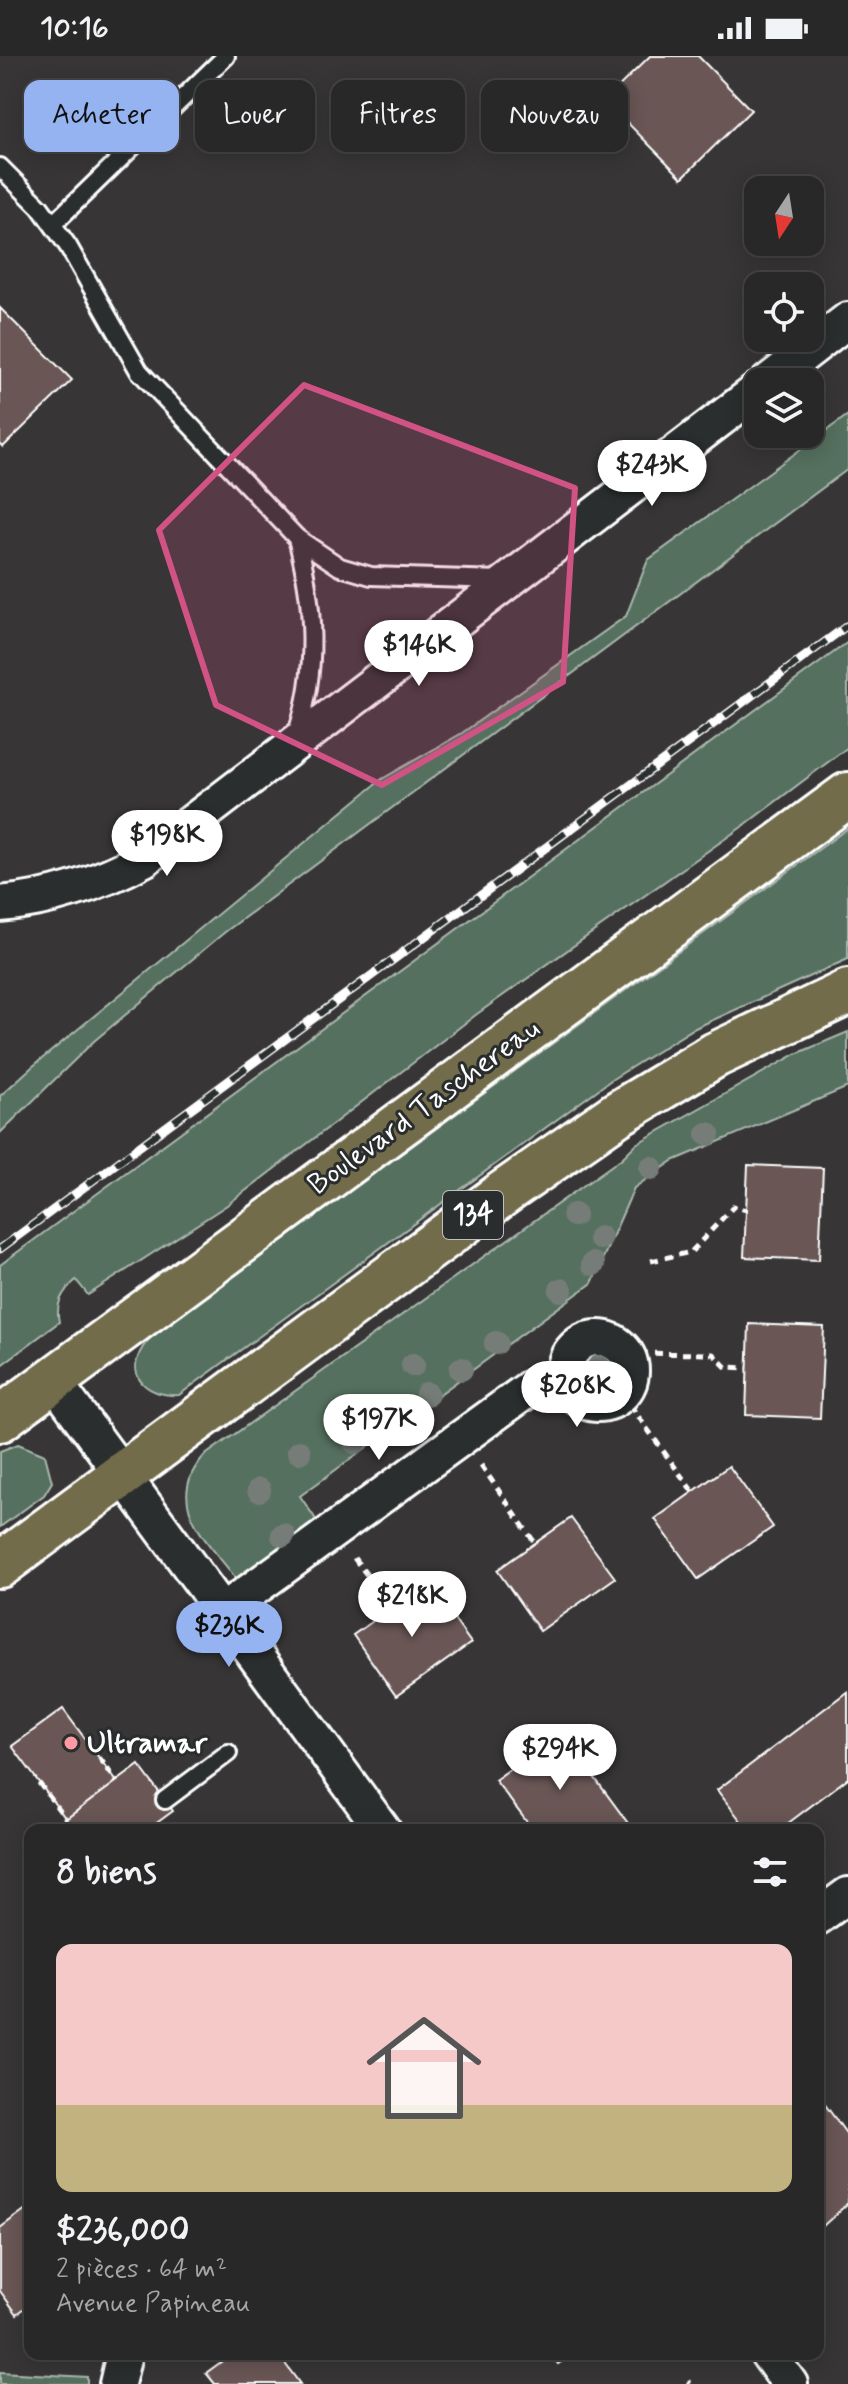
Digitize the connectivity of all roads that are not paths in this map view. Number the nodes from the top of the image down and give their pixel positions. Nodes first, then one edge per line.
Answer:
1 (226, 56) edge
2 (0, 167) edge
3 (53, 224) junction
4 (848, 320) edge
5 (786, 368) edge
6 (744, 401) edge
7 (297, 538) junction
8 (511, 581) junction
9 (291, 748) junction
10 (848, 795) edge
11 (0, 904) edge
12 (848, 992) edge
13 (565, 1375) junction
14 (53, 1380) junction
15 (0, 1419) edge
16 (121, 1473) junction
17 (0, 1565) edge
18 (223, 1611) junction
19 (228, 1753) dead end
20 (165, 1800) dead end
21 (379, 1824) edge
22 (848, 1895) edge
23 (824, 1913) edge
24 (123, 2360) edge
25 (772, 2360) edge
26 (117, 2384) edge
27 (790, 2384) edge

1 - 3 lane
2 - 3 lane
3 - 7 lane
4 - 5 street
6 - 8 street
7 - 8 lane
7 - 9 lane
8 - 9 street
9 - 11 street
10 - 14 main road, Boulevard Taschereau
12 - 16 main road, 134
13 - 13 street
13 - 18 street
14 - 15 main road, Boulevard Taschereau
14 - 16 street
16 - 17 main road, 134
16 - 18 street
18 - 21 street
19 - 20 lane
22 - 23 street
24 - 26 street
25 - 27 street

